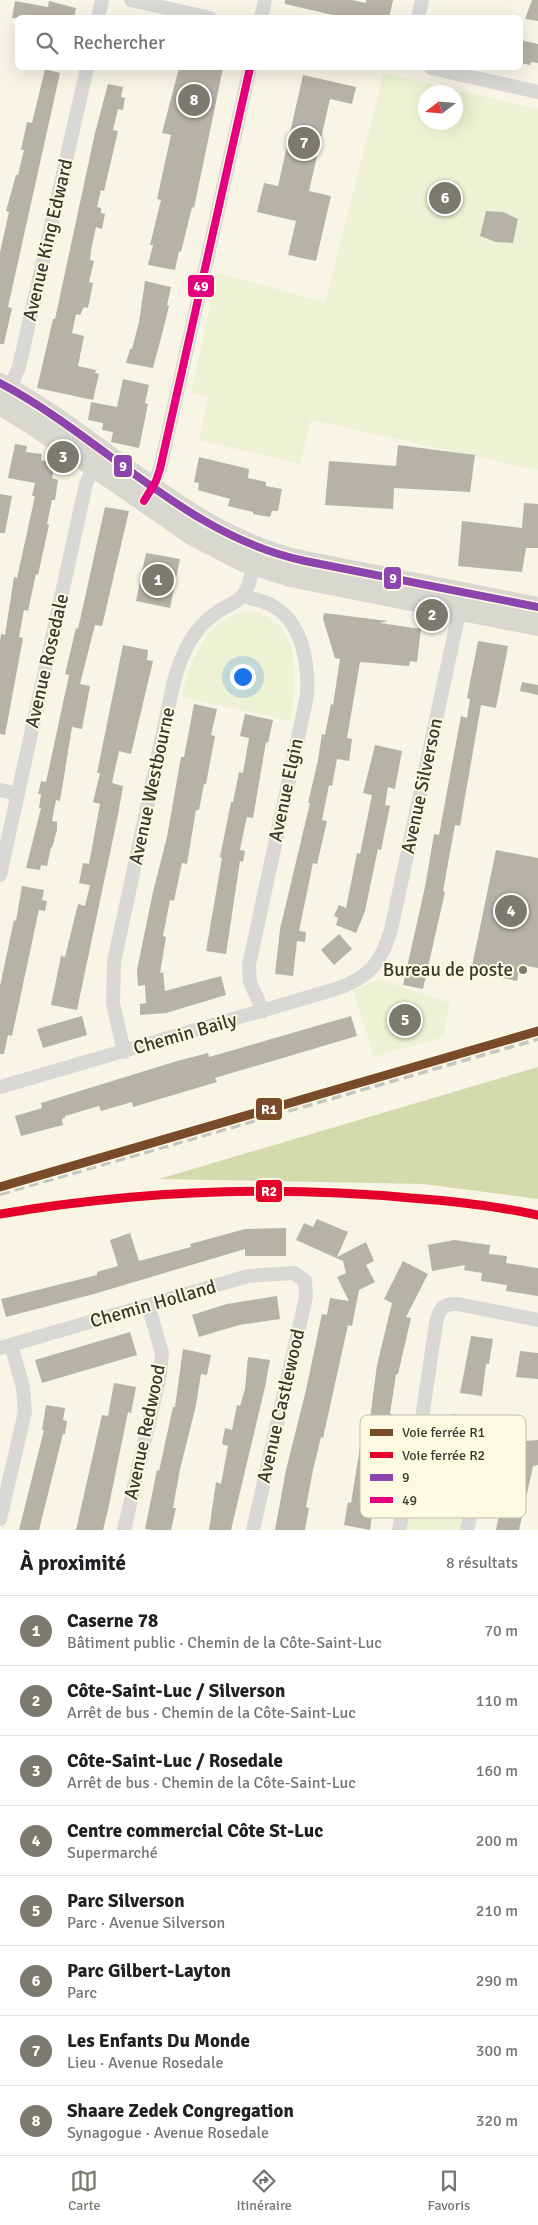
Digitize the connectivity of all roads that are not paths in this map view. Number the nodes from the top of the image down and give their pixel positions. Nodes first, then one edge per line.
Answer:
1 (102, 0) edge
2 (131, 0) edge
3 (265, 0) edge
4 (422, 0) edge
5 (99, 15) edge
6 (197, 15) edge
7 (262, 15) edge
8 (419, 15) edge
9 (87, 70) edge
10 (250, 70) edge
11 (440, 70) edge
12 (538, 92) edge
13 (2, 398) edge
14 (97, 458) junction
15 (148, 494) junction
16 (255, 557) junction
17 (243, 596) junction
18 (461, 602) junction
19 (538, 607) edge
20 (538, 626) edge
21 (0, 790) edge
22 (17, 794) junction
23 (0, 875) edge
24 (367, 974) joint
25 (263, 1011) junction
26 (124, 1052) junction
27 (0, 1087) edge
28 (305, 1282) joint
29 (148, 1306) junction
30 (538, 1320) edge
31 (5, 1347) edge
32 (422, 1415) edge
33 (0, 1520) edge
34 (124, 1530) edge
35 (253, 1530) edge

1 - 5 street
2 - 6 street
3 - 7 street
4 - 8 street
9 - 13 street, Avenue King Edward
10 - 15 street
11 - 12 street
13 - 14 main road
14 - 15 main road
14 - 22 street, Avenue Rosedale
15 - 16 main road
16 - 17 street
16 - 18 main road
17 - 25 street, Avenue Elgin
17 - 26 street, Avenue Westbourne
18 - 19 main road
18 - 20 main road
18 - 24 street, Avenue Silverson
21 - 22 street
22 - 23 street, Avenue Rosedale
24 - 25 street, Chemin Baily
25 - 26 street, Chemin Baily
26 - 27 street, Chemin Baily
28 - 29 street, Chemin Holland
28 - 35 street, Avenue Castlewood
29 - 31 street, Chemin Holland
29 - 34 street, Avenue Redwood
30 - 32 street
31 - 33 street

